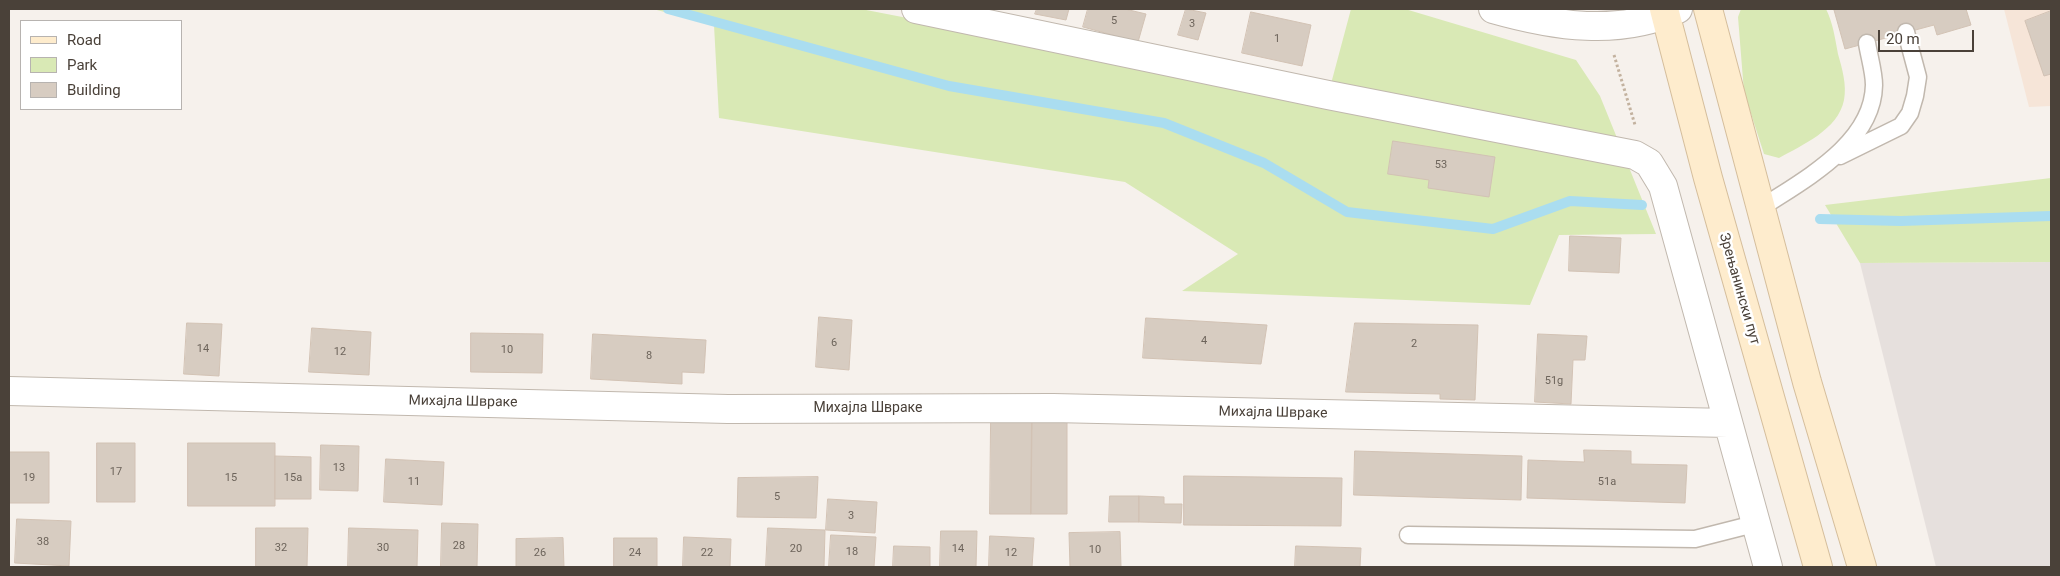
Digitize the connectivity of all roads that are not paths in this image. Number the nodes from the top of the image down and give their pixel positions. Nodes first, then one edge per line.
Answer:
1 (916, 9) edge
2 (1493, 9) edge
3 (1708, 9) edge
4 (1669, 11) edge
5 (1906, 32) dead end
6 (1867, 43) dead end
7 (1830, 162) junction
8 (1761, 208) junction
9 (9, 391) edge
10 (1728, 423) junction
11 (1754, 524) junction
12 (1408, 535) dead end
13 (1768, 567) edge
14 (1818, 567) edge
15 (1862, 567) edge

1 - 10 street
2 - 4 street
3 - 8 main road
4 - 14 main road, Зрењанински пут
5 - 7 lane
6 - 7 lane
7 - 8 lane
8 - 15 main road
9 - 10 street, Михајла Швраке
10 - 11 street
11 - 12 lane
11 - 13 street

